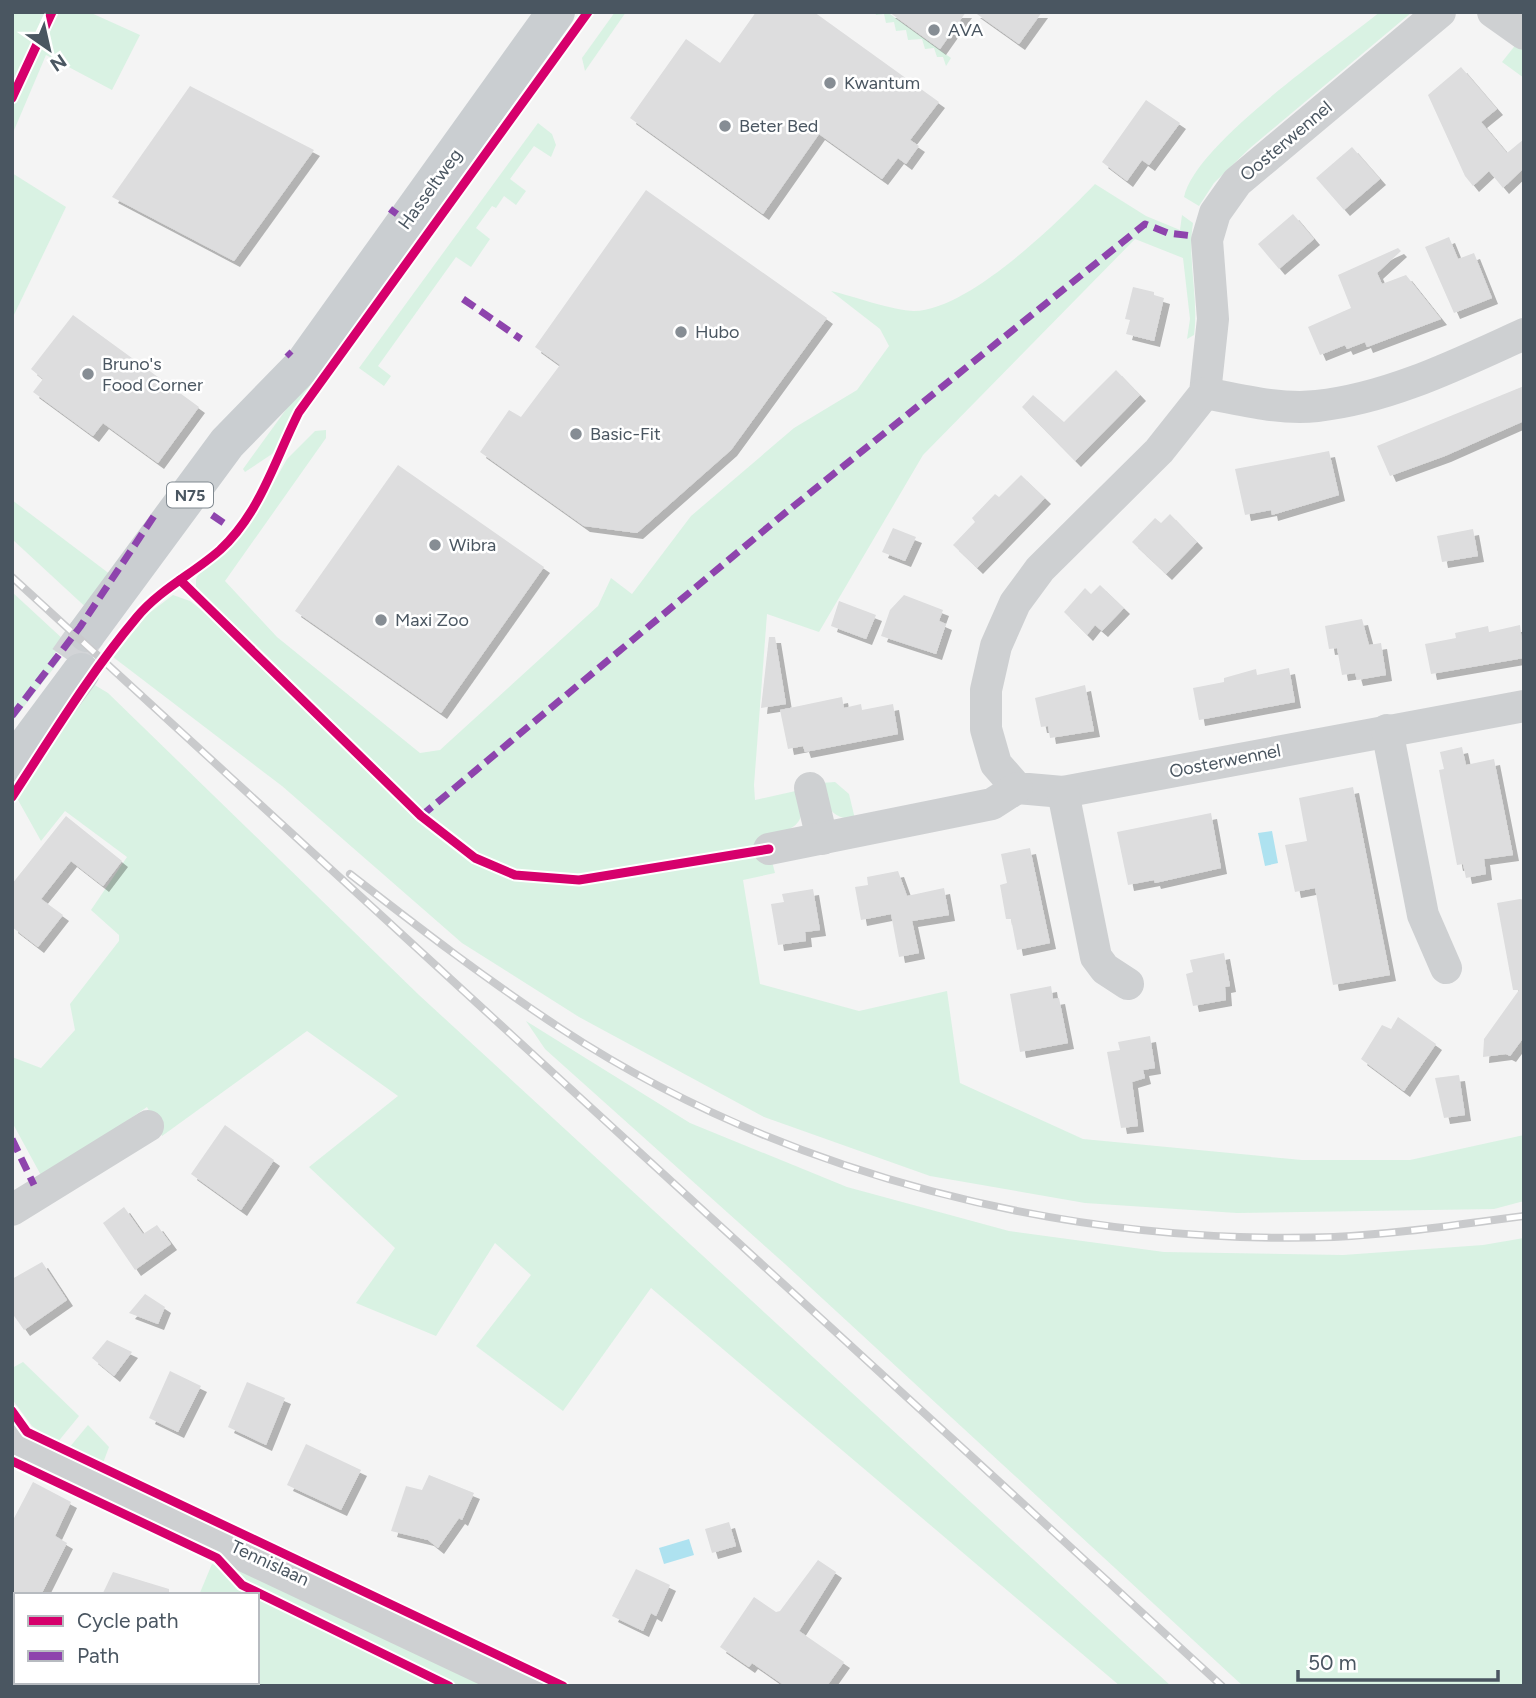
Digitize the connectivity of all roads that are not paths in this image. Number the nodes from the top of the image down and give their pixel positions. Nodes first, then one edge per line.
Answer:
1 (556, 12) edge
2 (1440, 12) edge
3 (1493, 12) edge
4 (1524, 34) edge
5 (1524, 334) edge
6 (1205, 393) junction
7 (84, 653) junction
8 (1524, 706) edge
9 (1387, 730) junction
10 (12, 734) edge
11 (12, 765) edge
12 (810, 788) dead end
13 (1017, 788) junction
14 (1063, 792) junction
15 (822, 839) junction
16 (769, 849) dead end
17 (1446, 968) dead end
18 (1128, 984) dead end
19 (148, 1126) dead end
20 (12, 1210) edge
21 (12, 1443) edge
22 (527, 1686) edge

1 - 7 main road, Hasseltweg / N75
2 - 6 street, Oosterwennel
3 - 4 street
5 - 6 street
6 - 13 street
7 - 10 main road, Hasseltweg / N75
7 - 11 main road, Hasseltweg / N75
8 - 9 street, Oosterwennel
9 - 14 street, Oosterwennel
9 - 17 street
12 - 15 street
13 - 14 street, Oosterwennel
13 - 15 street
14 - 18 street
15 - 16 street
19 - 20 street
21 - 22 street, Tennislaan

